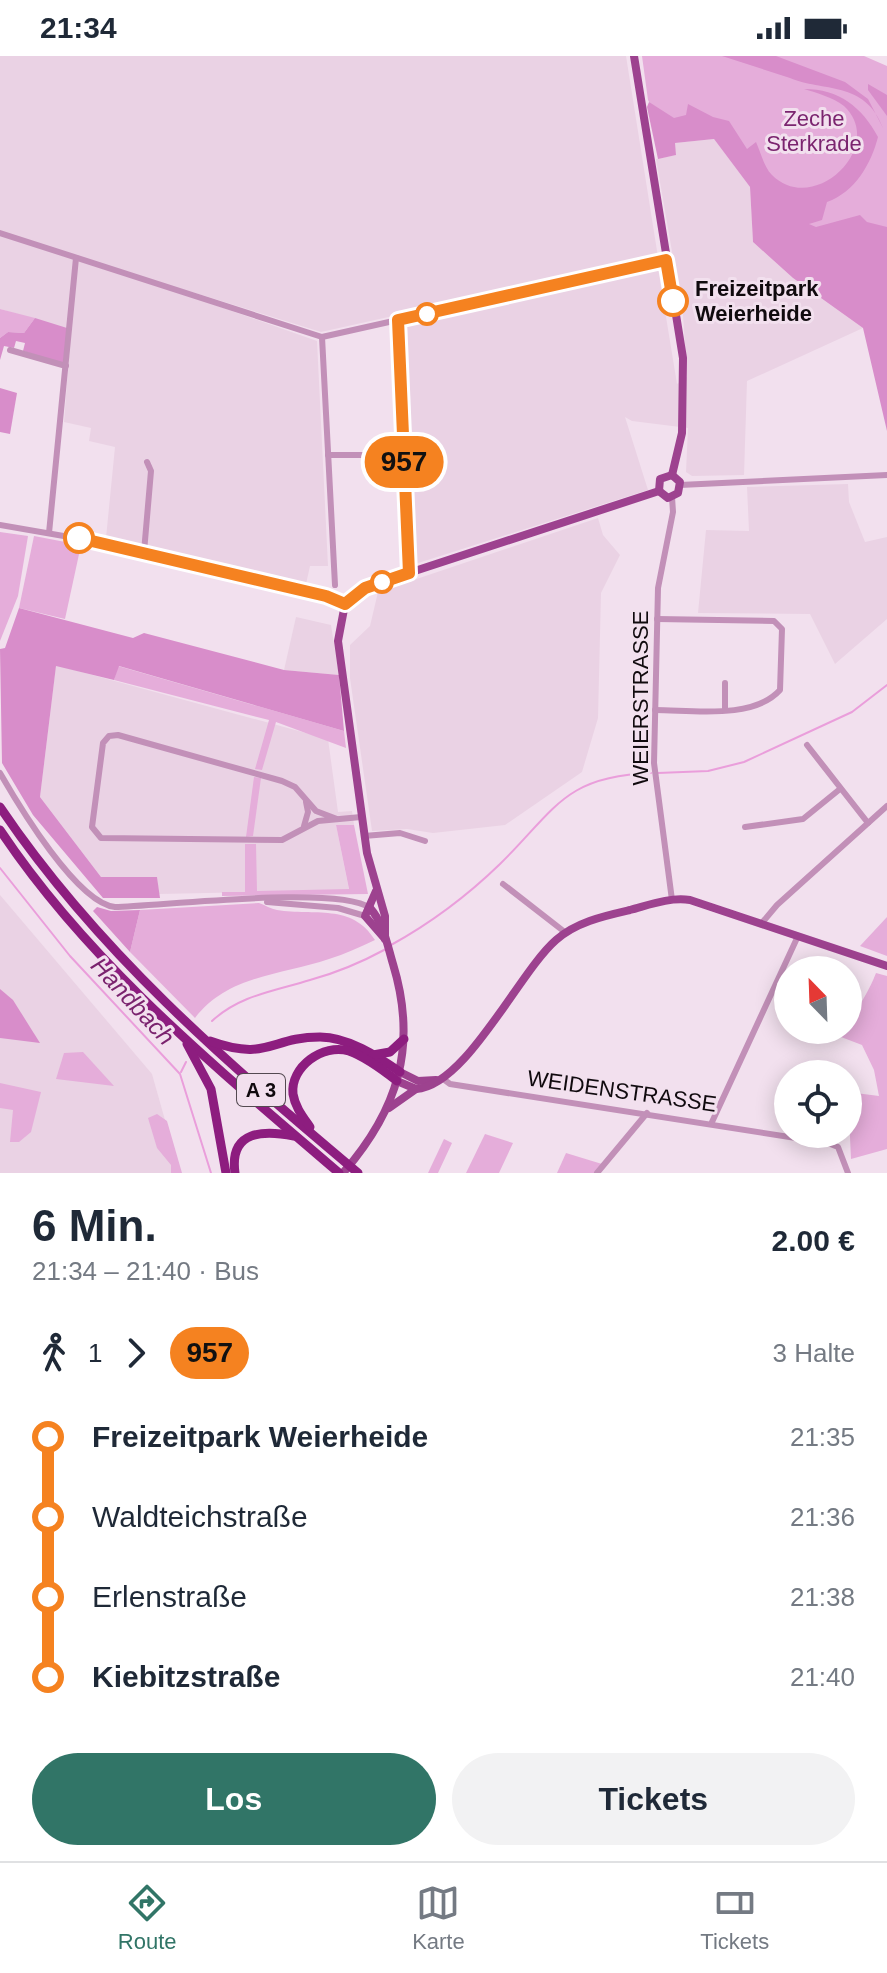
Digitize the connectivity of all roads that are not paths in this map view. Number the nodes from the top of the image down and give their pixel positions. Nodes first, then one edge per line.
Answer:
1 (634, 56) edge
2 (0, 233) edge
3 (76, 258) junction
4 (666, 260) junction
5 (398, 320) junction
6 (322, 337) junction
7 (10, 350) dead end
8 (66, 366) junction
9 (328, 455) junction
10 (404, 455) junction
11 (147, 462) dead end
12 (672, 475) junction
13 (887, 475) edge
14 (680, 485) junction
15 (659, 491) junction
16 (672, 497) junction
17 (0, 525) edge
18 (49, 533) junction
19 (144, 552) junction
20 (409, 573) junction
21 (335, 585) dead end
22 (345, 604) junction
23 (657, 619) junction
24 (725, 683) dead end
25 (655, 710) junction
26 (725, 710) junction
27 (807, 745) dead end
28 (0, 773) edge
29 (840, 789) junction
30 (305, 800) junction
31 (887, 806) edge
32 (0, 807) edge
33 (361, 817) junction
34 (337, 819) junction
35 (868, 823) junction
36 (745, 827) dead end
37 (302, 829) junction
38 (0, 830) edge
39 (364, 836) junction
40 (425, 841) dead end
41 (503, 884) dead end
42 (376, 890) junction
43 (247, 900) junction
44 (672, 900) junction
45 (368, 912) junction
46 (761, 924) junction
47 (566, 933) junction
48 (798, 936) junction
49 (385, 939) junction
50 (887, 966) edge
51 (181, 1035) junction
52 (203, 1039) junction
53 (404, 1039) junction
54 (371, 1055) junction
55 (398, 1076) junction
56 (442, 1078) junction
57 (416, 1089) junction
58 (386, 1111) junction
59 (647, 1113) junction
60 (712, 1122) junction
61 (774, 1131) edge
62 (297, 1137) junction
63 (319, 1140) junction
64 (838, 1148) edge
65 (339, 1172) edge
66 (357, 1172) edge
67 (226, 1173) edge
68 (235, 1173) edge
69 (597, 1173) edge
70 (848, 1173) edge

1 - 4 main road
2 - 3 street
3 - 6 street
3 - 8 street
4 - 5 street
4 - 12 main road
5 - 6 street
5 - 10 street
6 - 9 street
7 - 8 street
8 - 18 street
9 - 10 street
9 - 21 street
10 - 20 street
11 - 19 street
12 - 14 main road
12 - 15 main road
13 - 14 street
14 - 16 main road
15 - 16 main road
15 - 20 main road
16 - 23 street, WEIERSTRASSE
17 - 18 street
18 - 19 street
19 - 22 street
20 - 22 main road
22 - 33 main road
23 - 25 street, WEIERSTRASSE
23 - 26 street
24 - 26 street
25 - 26 street
25 - 44 street, WEIERSTRASSE
27 - 29 street
28 - 43 street
29 - 35 street
29 - 36 street
30 - 34 street
30 - 37 street
30 - 37 street
31 - 35 street
32 - 52 highway, A 3
33 - 34 street
33 - 39 main road
34 - 37 street
35 - 46 street
38 - 51 highway, A 3
39 - 40 street
39 - 42 main road
41 - 47 street
42 - 45 main road
42 - 49 main road
43 - 45 street
43 - 45 street
44 - 46 main road
44 - 47 main road
45 - 49 main road
46 - 48 main road
47 - 56 main road
48 - 50 main road
48 - 60 street
49 - 53 main road
51 - 62 highway, A 3
51 - 67 highway
52 - 54 highway
52 - 63 highway, A 3
53 - 54 highway
53 - 55 main road
54 - 55 highway
55 - 56 main road
55 - 57 main road
55 - 58 main road
55 - 63 highway
56 - 57 main road
56 - 59 street, WEIDENSTRASSE
57 - 58 main road
58 - 65 main road
59 - 60 street, WEIDENSTRASSE
59 - 69 street
60 - 61 street, WEIDENSTRASSE
62 - 65 highway, A 3
62 - 68 highway
63 - 66 highway, A 3
64 - 70 street, WEIDENSTRASSE

